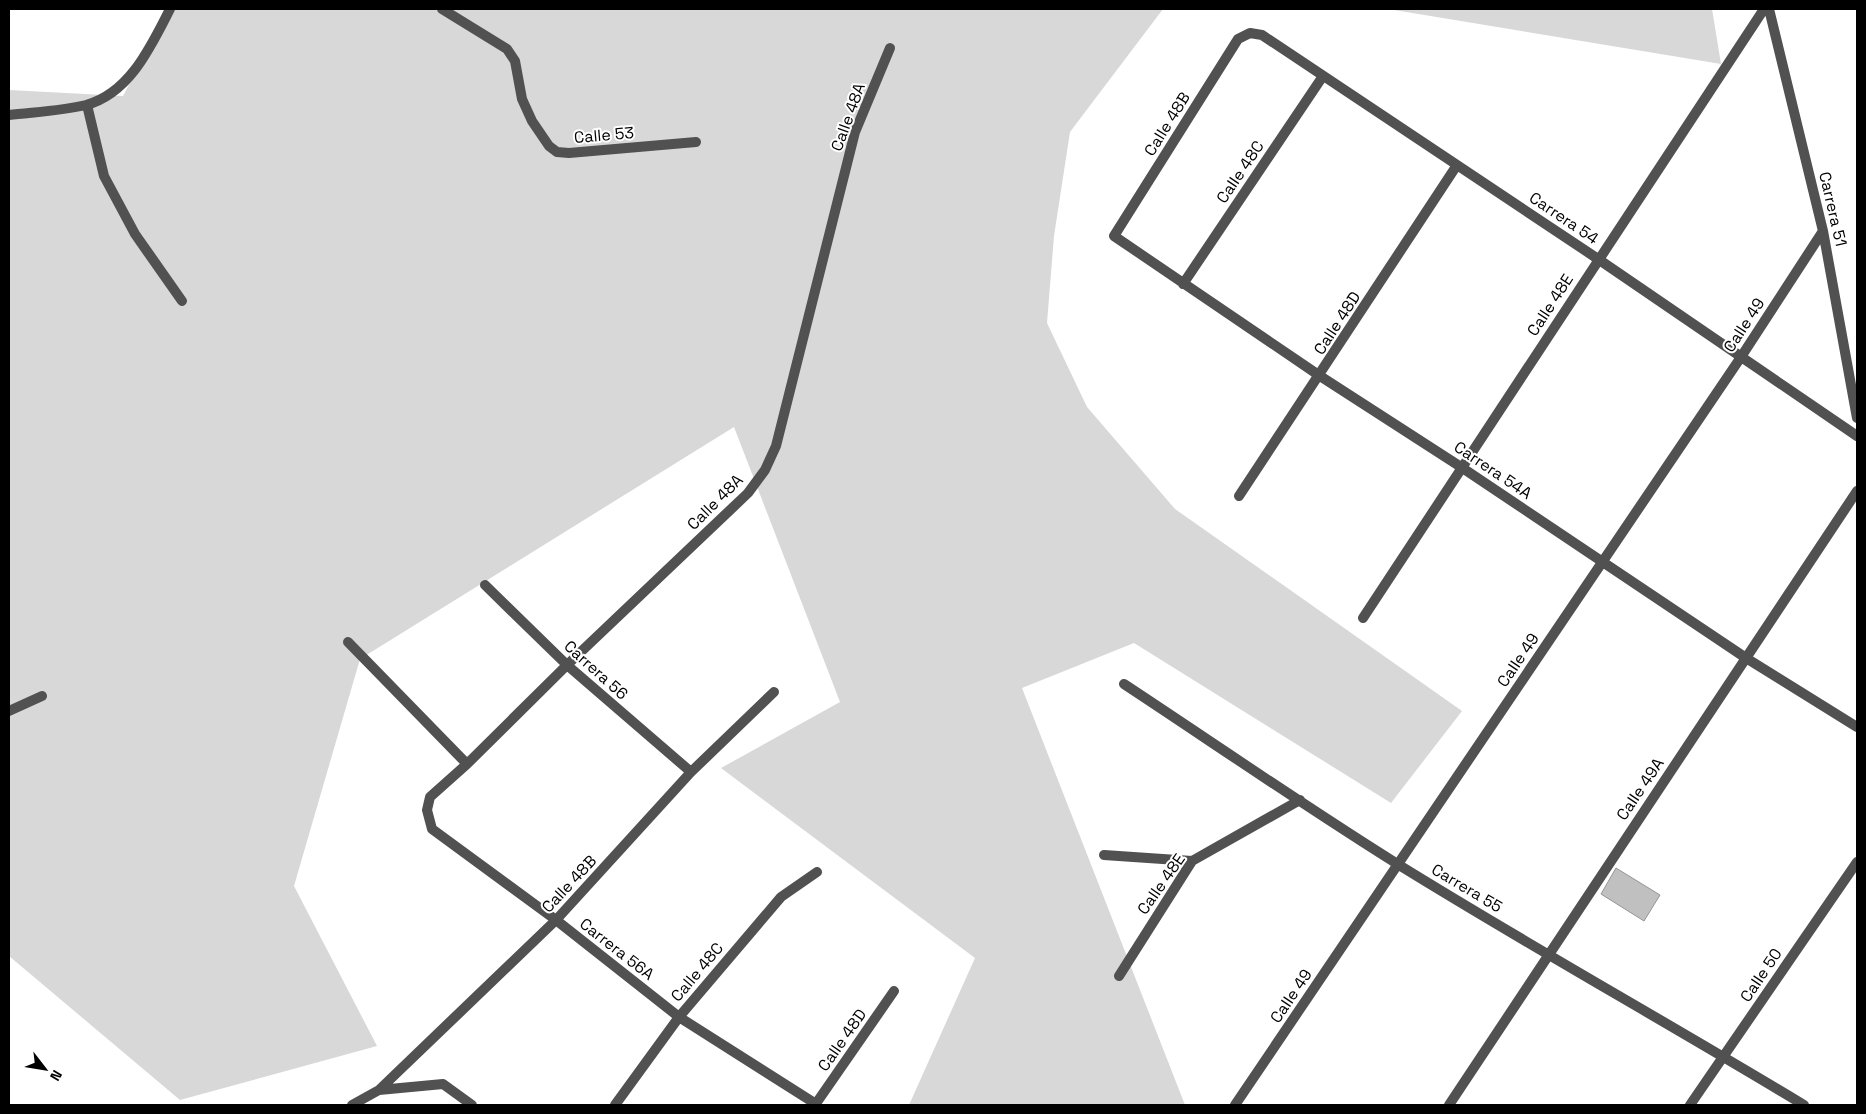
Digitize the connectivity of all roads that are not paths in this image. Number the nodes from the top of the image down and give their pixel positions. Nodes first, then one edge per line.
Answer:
1 (170, 9) edge
2 (442, 9) edge
3 (1764, 9) edge
4 (1769, 9) edge
5 (1250, 34) joint
6 (890, 48) dead end
7 (1323, 76) junction
8 (87, 105) junction
9 (9, 115) edge
10 (696, 142) dead end
11 (1458, 165) junction
12 (1823, 230) junction
13 (1114, 236) joint
14 (1598, 259) junction
15 (1183, 284) junction
16 (182, 301) dead end
17 (1741, 357) junction
18 (1320, 376) junction
19 (1857, 418) edge
20 (1857, 436) edge
21 (1461, 467) junction
22 (1857, 491) edge
23 (1239, 496) dead end
24 (1603, 562) junction
25 (485, 585) dead end
26 (1363, 618) dead end
27 (348, 642) dead end
28 (1746, 658) junction
29 (567, 665) junction
30 (1124, 684) dead end
31 (774, 692) dead end
32 (42, 696) dead end
33 (9, 711) edge
34 (1857, 727) edge
35 (466, 764) junction
36 (691, 772) junction
37 (430, 797) joint
38 (1300, 800) junction
39 (1104, 855) dead end
40 (1192, 861) junction
41 (1857, 862) edge
42 (1398, 864) junction
43 (817, 872) dead end
44 (556, 920) junction
45 (1548, 954) junction
46 (1119, 976) dead end
47 (894, 991) dead end
48 (680, 1017) junction
49 (1724, 1056) junction
50 (379, 1090) junction
51 (816, 1104) edge
52 (352, 1105) edge
53 (472, 1105) edge
54 (615, 1105) edge
55 (1235, 1105) edge
56 (1449, 1105) edge
57 (1690, 1105) edge
58 (1804, 1105) edge

1 - 8 street
2 - 10 street, Calle 53
3 - 14 street, Calle 48E
4 - 12 street, Carrera 51
5 - 7 street, Carrera 54
5 - 13 street, Calle 48B
6 - 29 street, Calle 48A
7 - 11 street, Carrera 54
7 - 15 street, Calle 48C
8 - 9 street
8 - 16 street
11 - 14 street, Carrera 54
11 - 18 street, Calle 48D
12 - 17 street, Calle 49
12 - 19 street, Carrera 51
13 - 15 street, Carrera 54A
14 - 17 street, Carrera 54
14 - 21 street, Calle 48E
15 - 18 street, Carrera 54A
17 - 20 street, Carrera 54
17 - 24 street, Calle 49
18 - 21 street, Carrera 54A
18 - 23 street, Calle 48D
21 - 24 street, Carrera 54A
21 - 26 street, Calle 48E
22 - 28 street, Calle 49A
24 - 28 street, Carrera 54A
24 - 42 street, Calle 49
25 - 29 street, Carrera 56
27 - 35 street
28 - 34 street, Carrera 54A
28 - 45 street, Calle 49A
29 - 35 street, Calle 48A
29 - 36 street, Carrera 56
30 - 38 street, Carrera 55
31 - 36 street, Calle 48B
32 - 33 street
35 - 37 street, Calle 48A
36 - 44 street, Calle 48B
37 - 44 street, Carrera 56A
38 - 40 street, Calle 48E
38 - 42 street, Carrera 55
39 - 40 street
40 - 46 street, Calle 48E
41 - 49 street, Calle 50
42 - 45 street, Carrera 55
42 - 55 street, Calle 49
43 - 48 street, Calle 48C
44 - 48 street, Carrera 56A
44 - 50 street, Calle 48B
45 - 49 street, Carrera 55
45 - 56 street, Calle 49A
47 - 51 street, Calle 48D
48 - 51 street, Carrera 56A
48 - 54 street, Calle 48C
49 - 57 street, Calle 50
49 - 58 street, Carrera 55
50 - 52 street
50 - 53 street

